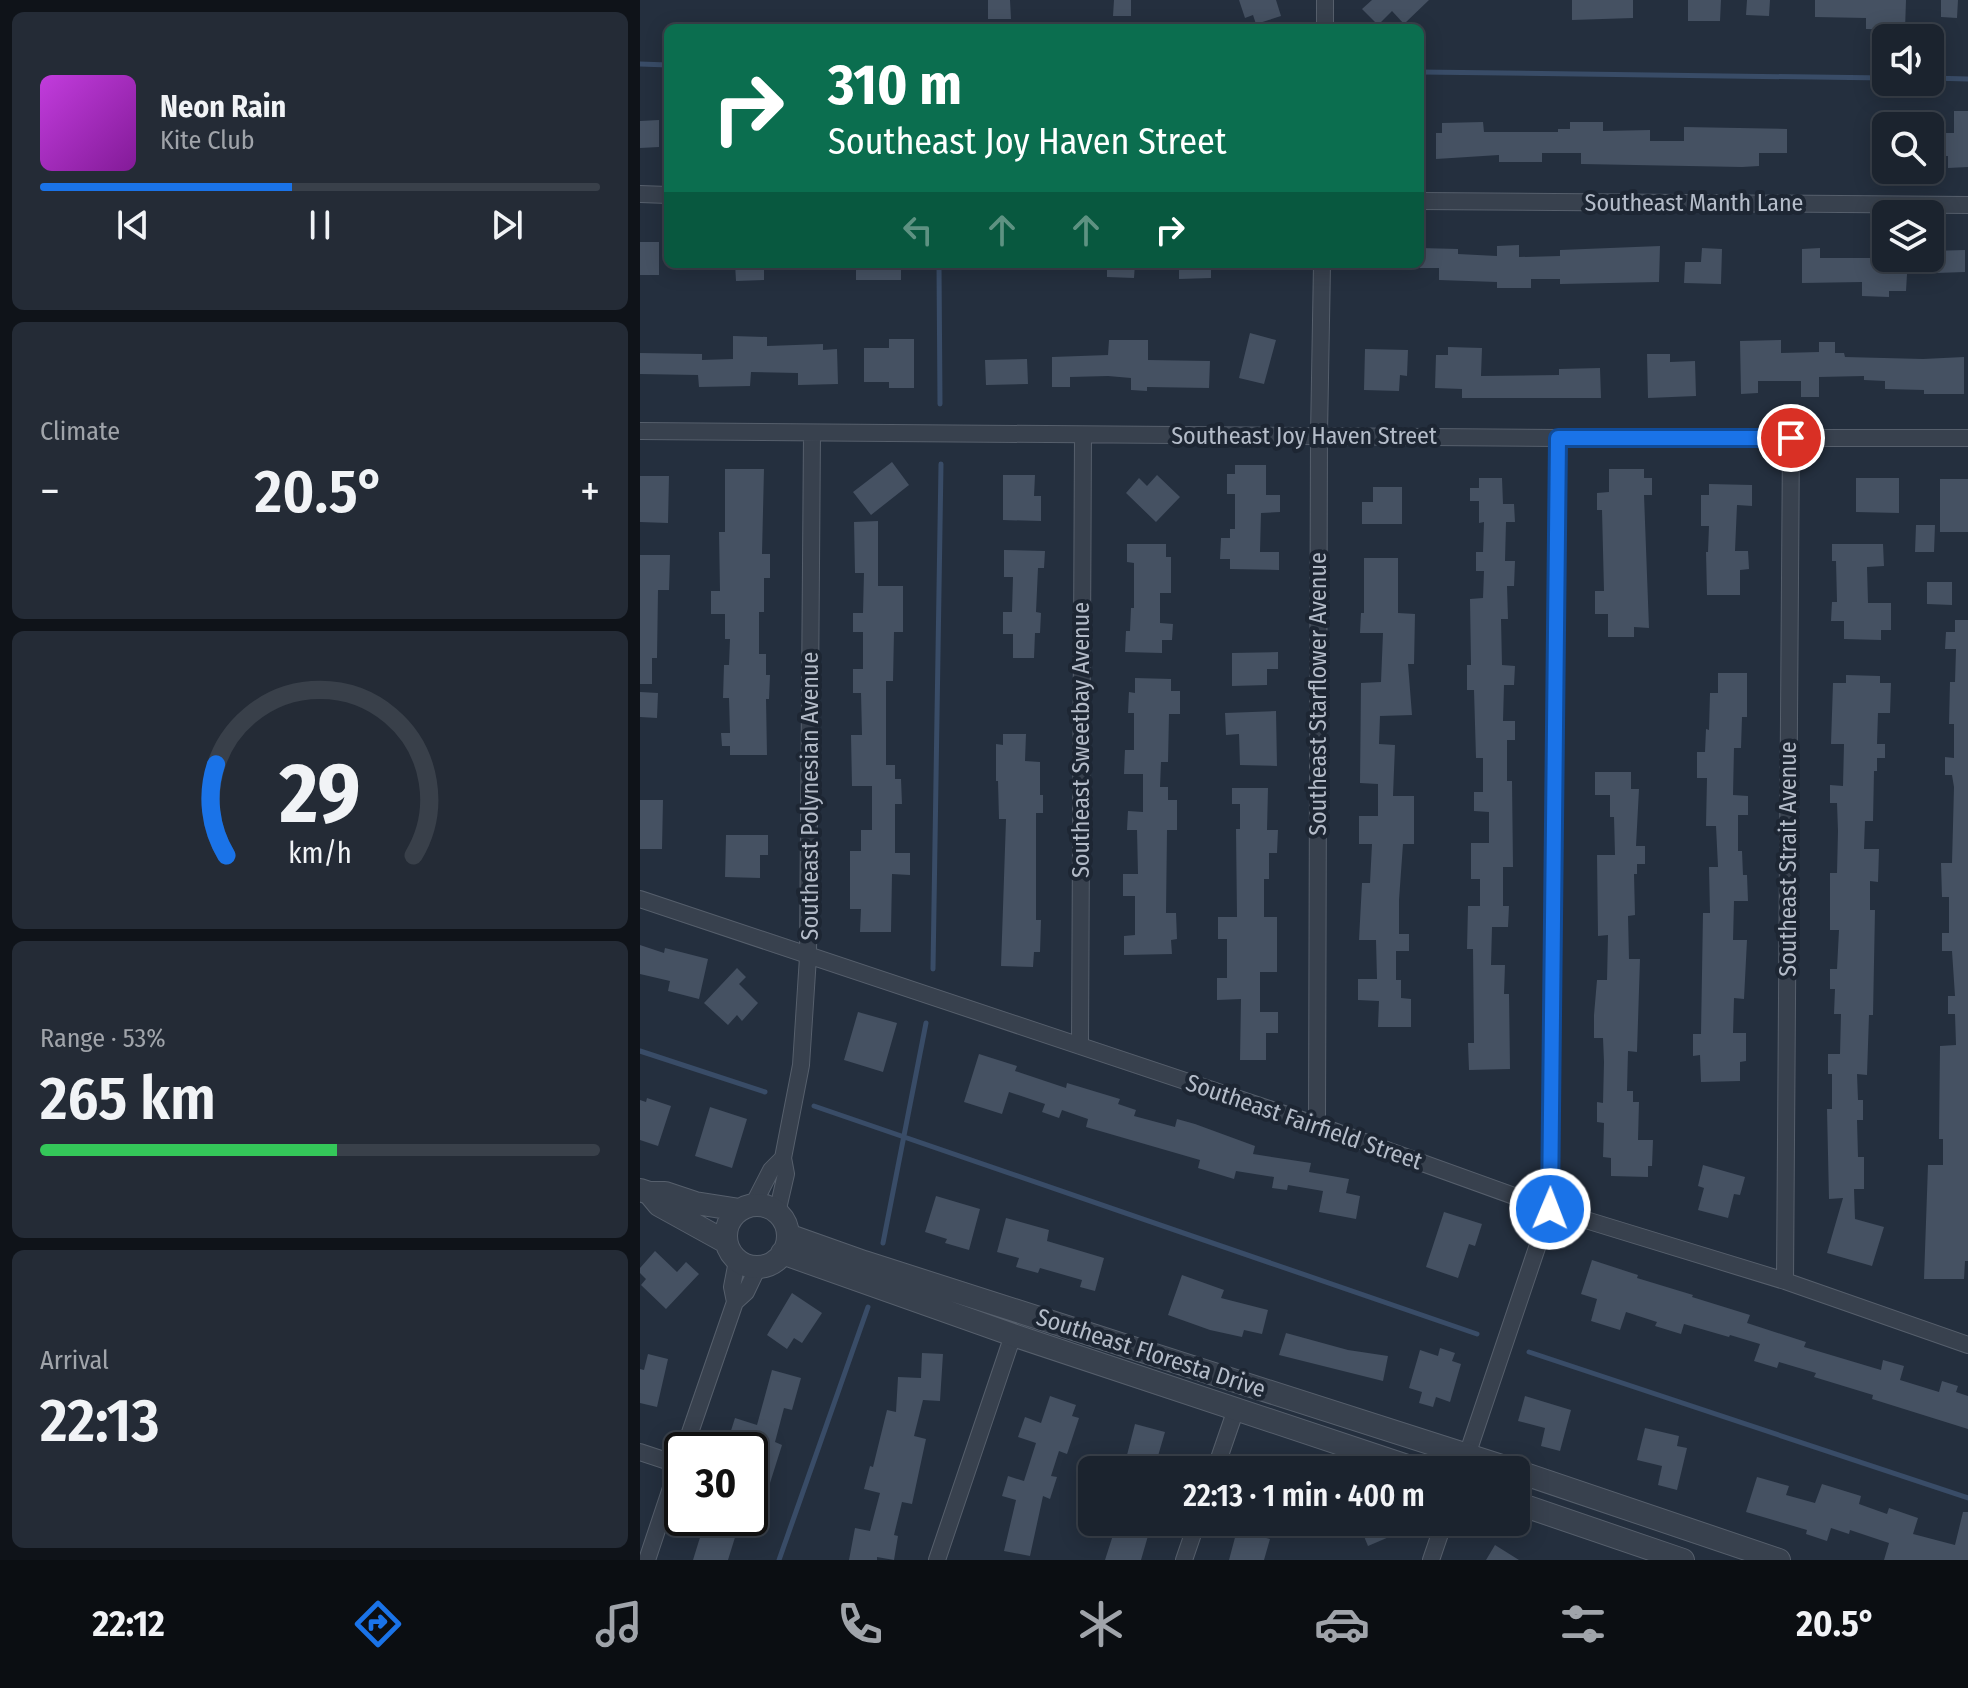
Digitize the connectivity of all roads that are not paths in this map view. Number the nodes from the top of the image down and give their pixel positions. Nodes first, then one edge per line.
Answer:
1 (1325, 0) edge
2 (1325, 24) edge
3 (640, 194) edge
4 (664, 195) edge
5 (1424, 201) edge
6 (1968, 205) edge
7 (1322, 268) edge
8 (640, 431) edge
9 (812, 433) junction
10 (1083, 435) junction
11 (1319, 435) junction
12 (1558, 438) junction
13 (1791, 438) junction
14 (1968, 438) edge
15 (640, 899) edge
16 (808, 957) junction
17 (1080, 1046) junction
18 (1317, 1125) junction
19 (783, 1158) junction
20 (644, 1192) edge
21 (746, 1208) junction
22 (1550, 1209) junction
23 (777, 1213) junction
24 (785, 1244) junction
25 (741, 1257) junction
26 (1785, 1281) junction
27 (1013, 1335) junction
28 (1968, 1345) edge
29 (1236, 1409) junction
30 (690, 1432) edge
31 (640, 1452) edge
32 (664, 1455) edge
33 (1220, 1456) edge
34 (1377, 1456) edge
35 (1446, 1456) edge
36 (1466, 1456) edge
37 (1530, 1475) edge
38 (664, 1508) edge
39 (1530, 1508) edge
40 (1192, 1536) edge
41 (1439, 1536) edge
42 (647, 1560) edge
43 (937, 1560) edge
44 (1184, 1560) edge
45 (1431, 1560) edge
46 (1683, 1560) edge
47 (1779, 1560) edge

1 - 2 street
3 - 4 street
5 - 6 street, Southeast Manth Lane
7 - 11 street, Southeast Starflower Avenue
8 - 9 street, Southeast Joy Haven Street
9 - 10 street, Southeast Joy Haven Street
9 - 16 street, Southeast Polynesian Avenue
10 - 11 street, Southeast Joy Haven Street
10 - 17 street, Southeast Sweetbay Avenue
11 - 12 street, Southeast Joy Haven Street
11 - 18 street, Southeast Starflower Avenue
12 - 13 street, Southeast Joy Haven Street
12 - 22 street
13 - 14 street, Southeast Joy Haven Street
13 - 26 street, Southeast Strait Avenue
15 - 16 street, Southeast Fairfield Street
16 - 17 street, Southeast Fairfield Street
16 - 19 street, Southeast Polynesian Avenue
17 - 18 street, Southeast Fairfield Street
18 - 22 street, Southeast Fairfield Street
19 - 21 street, Southeast Polynesian Avenue
19 - 23 street, Southeast Polynesian Avenue
20 - 21 street
20 - 25 street
21 - 23 street
21 - 25 street
22 - 26 street, Southeast Fairfield Street
22 - 36 street
23 - 24 street
24 - 25 street
24 - 27 street, Southeast Floresta Drive
24 - 35 street, Southeast Floresta Drive
25 - 30 street
26 - 28 street, Southeast Fairfield Street
27 - 29 street, Southeast Floresta Drive
27 - 43 street
29 - 33 street
29 - 34 street, Southeast Floresta Drive
31 - 32 street
37 - 47 street, Southeast Floresta Drive
38 - 42 street
39 - 46 street
40 - 44 street
41 - 45 street

